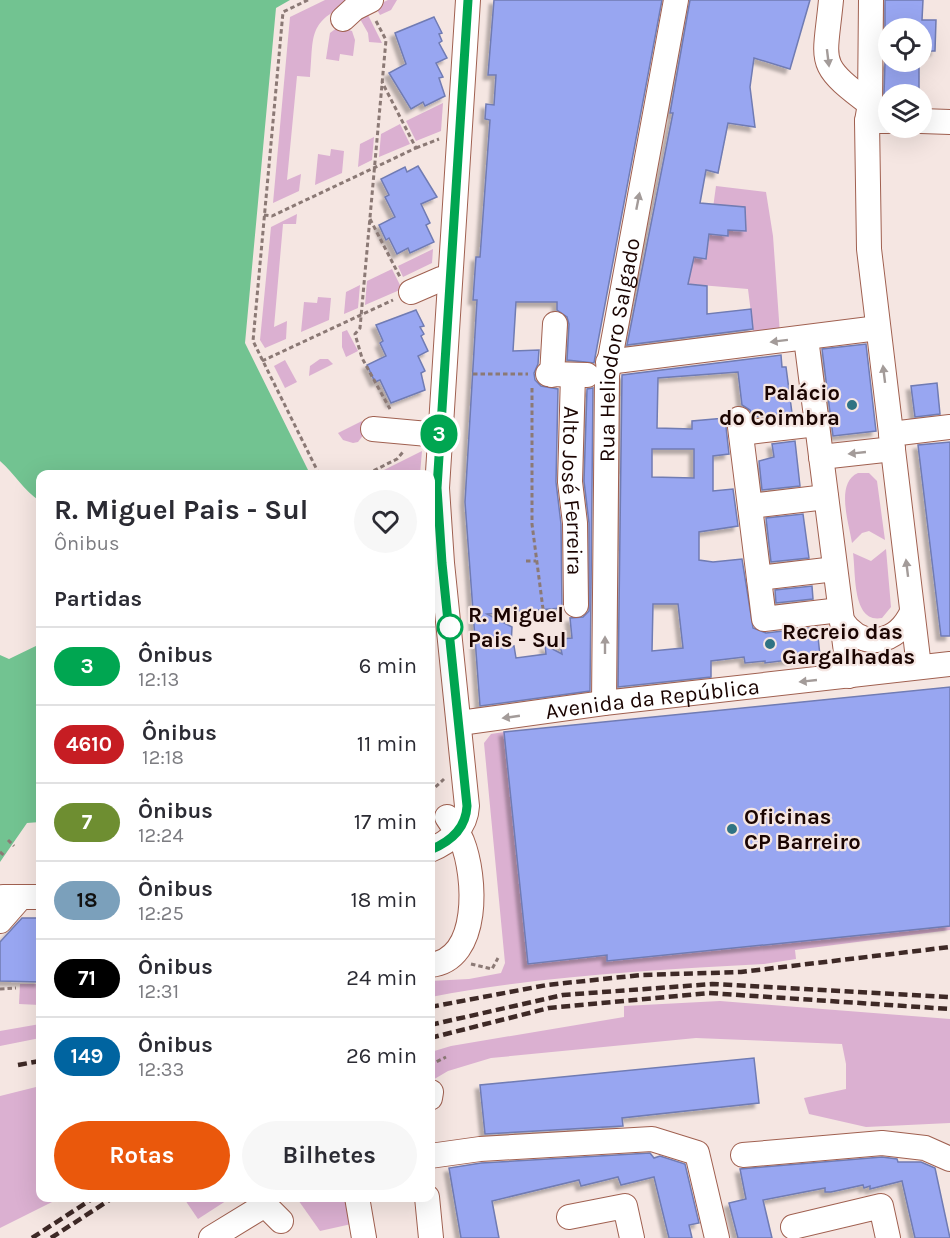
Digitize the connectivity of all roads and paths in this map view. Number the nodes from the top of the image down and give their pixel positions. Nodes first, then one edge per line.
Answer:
1 (308, 0) edge
2 (468, 0) edge
3 (676, 0) edge
4 (831, 0) edge
5 (872, 0) edge
6 (369, 1) edge
7 (343, 19) dead end
8 (382, 82) junction
9 (875, 115) edge
10 (932, 121) edge
11 (950, 122) edge
12 (446, 136) dead end
13 (416, 148) junction
14 (374, 166) junction
15 (264, 215) junction
16 (370, 217) junction
17 (449, 280) junction
18 (402, 289) junction
19 (361, 314) junction
20 (555, 324) dead end
21 (878, 328) junction
22 (806, 338) junction
23 (262, 361) junction
24 (607, 369) junction
25 (473, 374) dead end
26 (558, 375) junction
27 (394, 412) dead end
28 (817, 424) junction
29 (950, 427) edge
30 (373, 429) dead end
31 (439, 435) junction
32 (892, 442) junction
33 (408, 445) dead end
34 (821, 457) junction
35 (317, 470) edge
36 (375, 470) edge
37 (826, 497) junction
38 (750, 506) junction
39 (526, 561) dead end
40 (536, 561) junction
41 (835, 569) junction
42 (759, 578) junction
43 (576, 605) dead end
44 (543, 609) dead end
45 (912, 612) junction
46 (841, 615) junction
47 (950, 664) edge
48 (919, 668) junction
49 (849, 676) junction
50 (604, 703) junction
51 (460, 723) junction
52 (456, 771) junction
53 (435, 788) edge
54 (445, 826) edge
55 (8, 840) dead end
56 (435, 842) edge
57 (14, 846) dead end
58 (0, 852) edge
59 (5, 856) dead end
60 (21, 898) edge
61 (0, 921) edge
62 (498, 958) dead end
63 (441, 962) edge
64 (16, 988) dead end
65 (0, 989) edge
66 (446, 1057) dead end
67 (435, 1062) edge
68 (435, 1155) edge
69 (743, 1155) dead end
70 (950, 1159) edge
71 (358, 1202) edge
72 (427, 1202) edge
73 (569, 1217) dead end
74 (280, 1221) dead end
75 (793, 1227) dead end
76 (211, 1238) edge
77 (364, 1238) edge
78 (431, 1238) edge
79 (632, 1238) edge
80 (717, 1238) edge
81 (888, 1238) edge

1 - 15 path
2 - 17 street
24 -> 3 street, Rua Heliodoro Salgado
4 -> 9 street
5 - 9 street
6 - 7 street
6 - 8 path
8 - 13 path
8 - 14 path
9 - 21 street
10 - 11 street
12 - 13 path
13 - 14 path
14 - 15 path
14 - 16 path
15 - 23 path
16 - 18 path
16 - 19 path
17 - 18 street
17 - 31 street
18 - 19 path
19 - 23 path
19 - 27 path
20 - 26 street, Alto José Ferreira
21 - 22 street
32 -> 21 street
22 -> 24 street
22 - 28 street
23 - 35 path
24 - 26 street
50 -> 24 street, Rua Heliodoro Salgado
25 - 40 path
26 - 43 street, Alto José Ferreira
28 - 34 street
28 - 38 street
29 - 32 street
30 - 31 street
31 - 51 street
32 -> 34 street
45 -> 32 street
33 - 36 path
34 - 37 street
37 - 38 street
37 - 41 street
38 - 42 street
39 - 40 path
40 - 44 path
41 - 42 street
41 - 46 street
42 - 46 street
45 - 46 street
45 - 48 street
46 - 49 street
47 - 48 street, Avenida da República
48 - 49 street, Avenida da República
49 -> 50 street, Avenida da República
50 -> 51 street, Avenida da República
51 - 52 street
52 - 53 path
52 - 54 street
54 - 56 street
54 - 63 street
55 - 57 path
58 - 59 path
60 - 61 street
62 - 63 path
64 - 65 path
66 - 67 path
68 - 80 street
69 - 70 street
71 - 77 street
72 - 78 street
73 - 79 street
74 - 76 street
75 - 81 street

